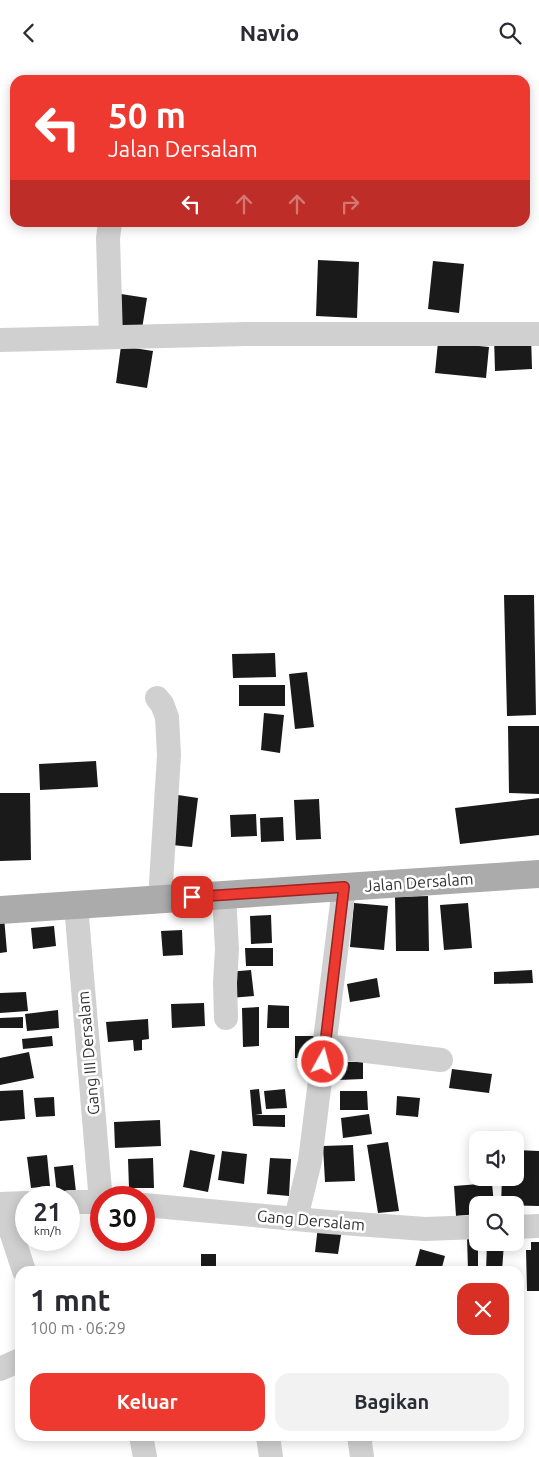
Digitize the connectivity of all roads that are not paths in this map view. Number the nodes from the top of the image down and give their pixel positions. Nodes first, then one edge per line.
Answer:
1 (110, 227) edge
2 (539, 334) edge
3 (111, 337) junction
4 (0, 340) edge
5 (157, 698) dead end
6 (539, 875) edge
7 (344, 887) junction
8 (224, 895) junction
9 (160, 899) junction
10 (76, 905) junction
11 (0, 909) edge
12 (226, 1018) dead end
13 (325, 1045) junction
14 (441, 1060) dead end
15 (100, 1186) edge
16 (15, 1203) edge
17 (1, 1204) edge
18 (155, 1206) edge
19 (296, 1218) junction
20 (539, 1226) edge
21 (469, 1227) edge
22 (524, 1227) edge
23 (22, 1266) edge
24 (15, 1362) edge
25 (0, 1369) edge
26 (142, 1441) edge
27 (269, 1441) edge
28 (360, 1441) edge
29 (144, 1457) edge
30 (271, 1457) edge
31 (362, 1457) edge

1 - 3 street
2 - 3 street
3 - 4 street
5 - 9 street
6 - 7 main road, Jalan Dersalam
7 - 8 main road, Jalan Dersalam
7 - 13 street
8 - 9 main road, Jalan Dersalam
8 - 12 street
9 - 10 main road, Jalan Dersalam
10 - 11 main road, Jalan Dersalam
10 - 15 street, Gang III Dersalam
13 - 14 street
13 - 19 street
16 - 17 street
17 - 23 street
18 - 19 street, Gang Dersalam
19 - 21 street, Gang Dersalam
20 - 22 street
24 - 25 street
26 - 29 street
27 - 30 street
28 - 31 street

